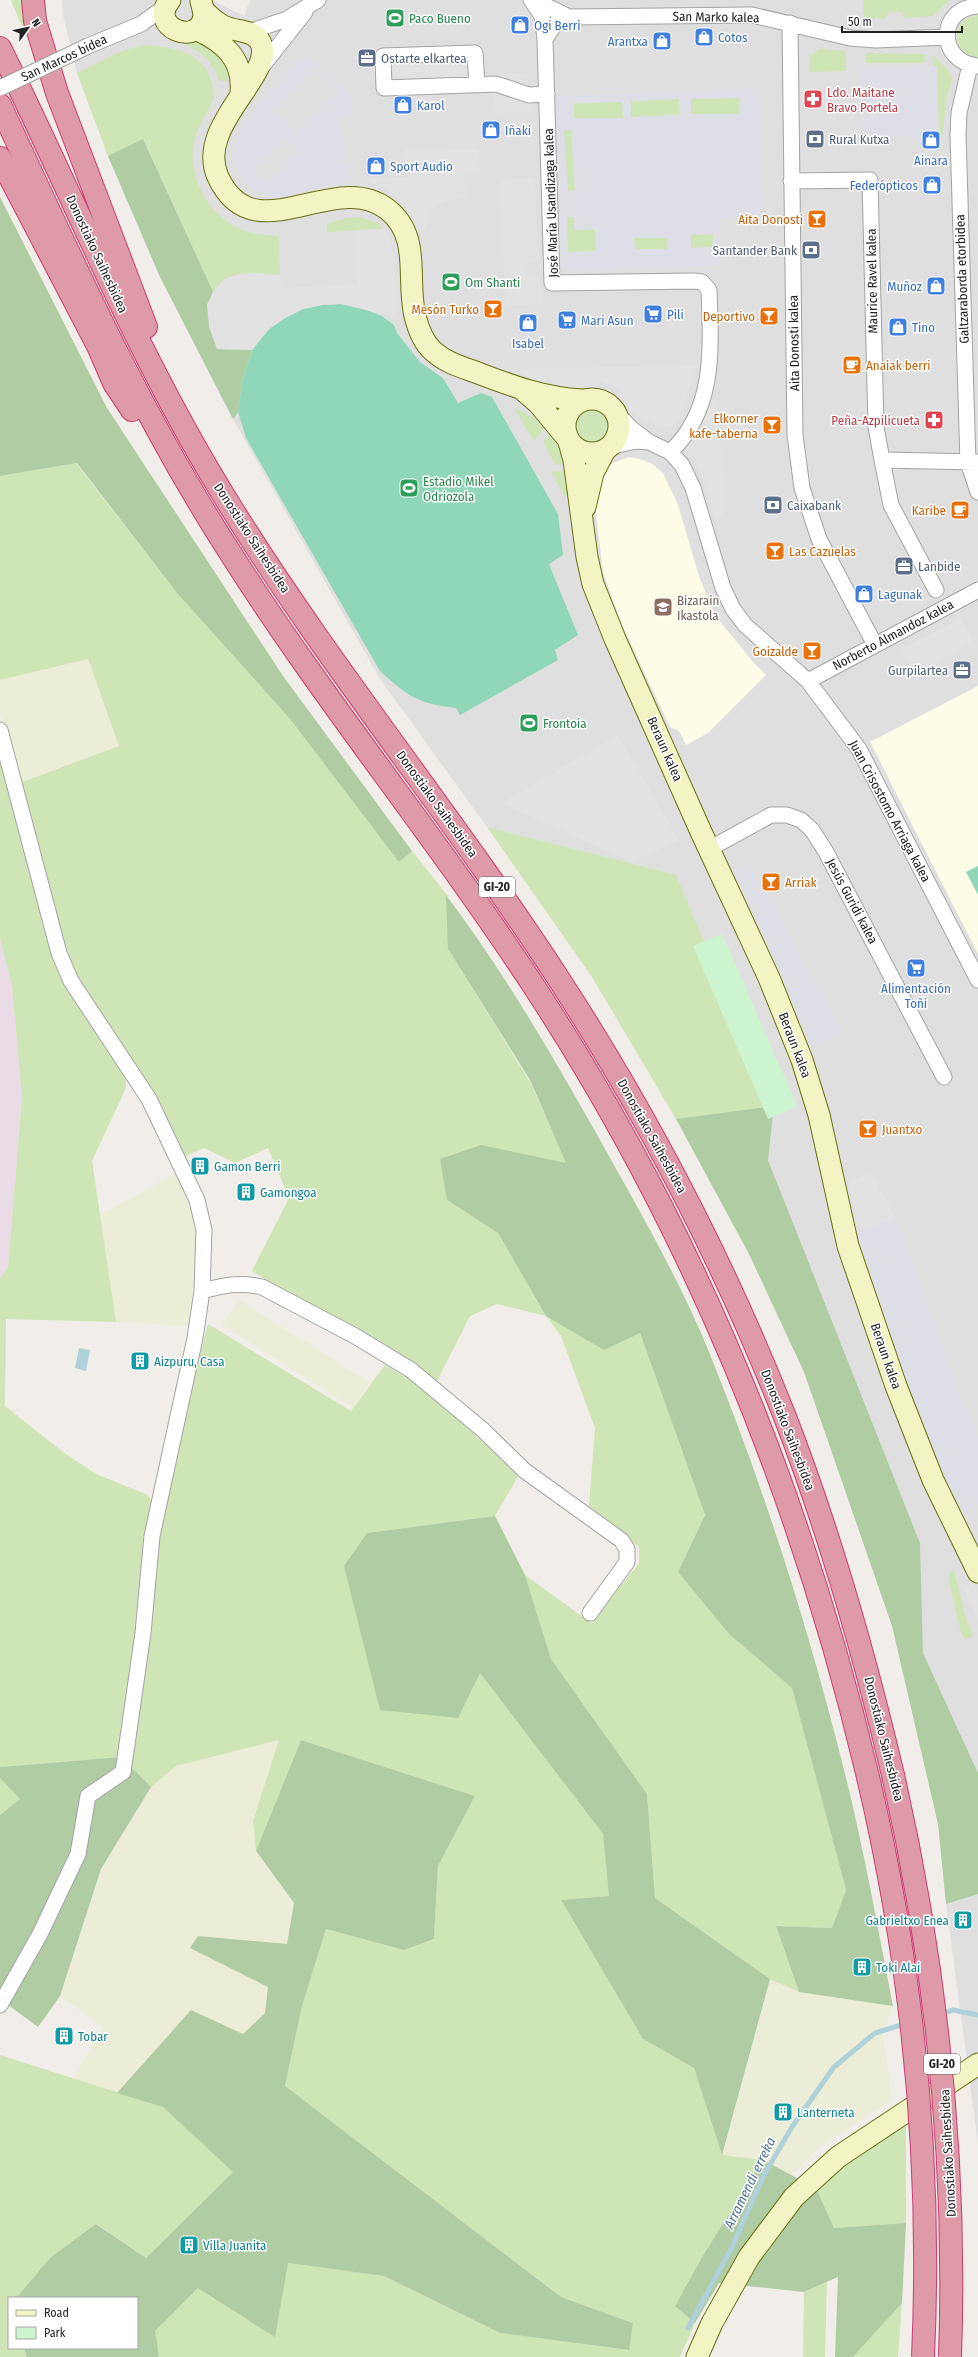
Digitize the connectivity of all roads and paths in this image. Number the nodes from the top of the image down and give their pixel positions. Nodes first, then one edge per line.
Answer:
1 (32, 0) edge
2 (532, 0) edge
3 (314, 2) edge
4 (168, 3) edge
5 (201, 4) edge
6 (976, 4) edge
7 (569, 17) junction
8 (790, 23) junction
9 (171, 28) junction
10 (129, 30) junction
11 (248, 32) junction
12 (204, 33) junction
13 (947, 37) junction
14 (545, 39) junction
15 (0, 48) edge
16 (974, 66) edge
17 (257, 73) junction
18 (478, 85) junction
19 (0, 88) edge
20 (241, 93) junction
21 (547, 94) junction
22 (0, 105) edge
23 (0, 158) edge
24 (791, 181) junction
25 (158, 378) junction
26 (523, 390) junction
27 (582, 400) junction
28 (615, 412) junction
29 (568, 440) junction
30 (649, 442) junction
31 (165, 445) junction
32 (607, 449) junction
33 (670, 452) junction
34 (882, 460) junction
35 (973, 462) edge
36 (978, 492) edge
37 (584, 529) junction
38 (936, 590) dead end
39 (978, 590) edge
40 (875, 645) junction
41 (808, 681) junction
42 (0, 730) edge
43 (709, 849) junction
44 (978, 980) edge
45 (944, 1077) dead end
46 (202, 1291) junction
47 (978, 1572) edge
48 (590, 1613) dead end
49 (0, 2005) edge
50 (978, 2064) edge
51 (697, 2357) edge
52 (923, 2357) edge
53 (950, 2357) edge

1 - 25 highway
2 - 7 street, San Marko kalea
2 - 14 street, José María Usandizaga kalea
3 - 11 street
3 - 17 street
4 - 9 street
4 - 10 street, San Marcos bidea
5 - 11 street
5 - 12 street
6 - 13 street
7 - 8 street, San Marko kalea
7 - 14 street
8 - 13 street, San Marko kalea
8 - 24 street, Aita Donosti kalea
9 - 10 street, San Marcos bidea
9 - 12 street
10 - 19 street, San Marcos bidea, bridge
11 - 12 street
11 - 17 street
12 - 20 street
13 - 16 street
14 - 21 street, José María Usandizaga kalea
15 - 25 highway, Donostiako Saihesbidea / GI-20
16 - 35 street, Galtzaraborda etorbidea
17 - 20 street
18 - 18 street
18 - 21 street
20 - 26 street
21 - 33 street, José María Usandizaga kalea
22 - 31 highway, Donostiako Saihesbidea / GI-20
23 - 31 highway
24 - 34 street, Maurice Ravel kalea
24 - 40 street, Aita Donosti kalea
25 - 53 highway, Donostiako Saihesbidea / GI-20, bridge
26 - 27 street
26 - 29 street
27 - 28 street
27 - 29 street
28 - 30 street, Juan Crisostomo Arriaga kalea
28 - 32 street
29 - 32 street
29 - 37 street, Beraun kalea
30 - 32 street, Juan Crisostomo Arriaga kalea
30 - 33 street, Juan Crisostomo Arriaga kalea
31 - 52 highway, Donostiako Saihesbidea / GI-20, bridge
32 - 37 street, Beraun kalea
33 - 41 street, Juan Crisostomo Arriaga kalea
34 - 35 street
34 - 38 street, Maurice Ravel kalea
35 - 36 street, Galtzaraborda etorbidea
37 - 43 street, Beraun kalea
39 - 40 street, Norberto Almandoz kalea
40 - 41 street, Norberto Almandoz kalea
41 - 44 street, Juan Crisostomo Arriaga kalea
42 - 46 street
43 - 45 street, Jesús Guridi kalea
43 - 47 street, Beraun kalea
46 - 48 street
46 - 49 street
50 - 51 street

